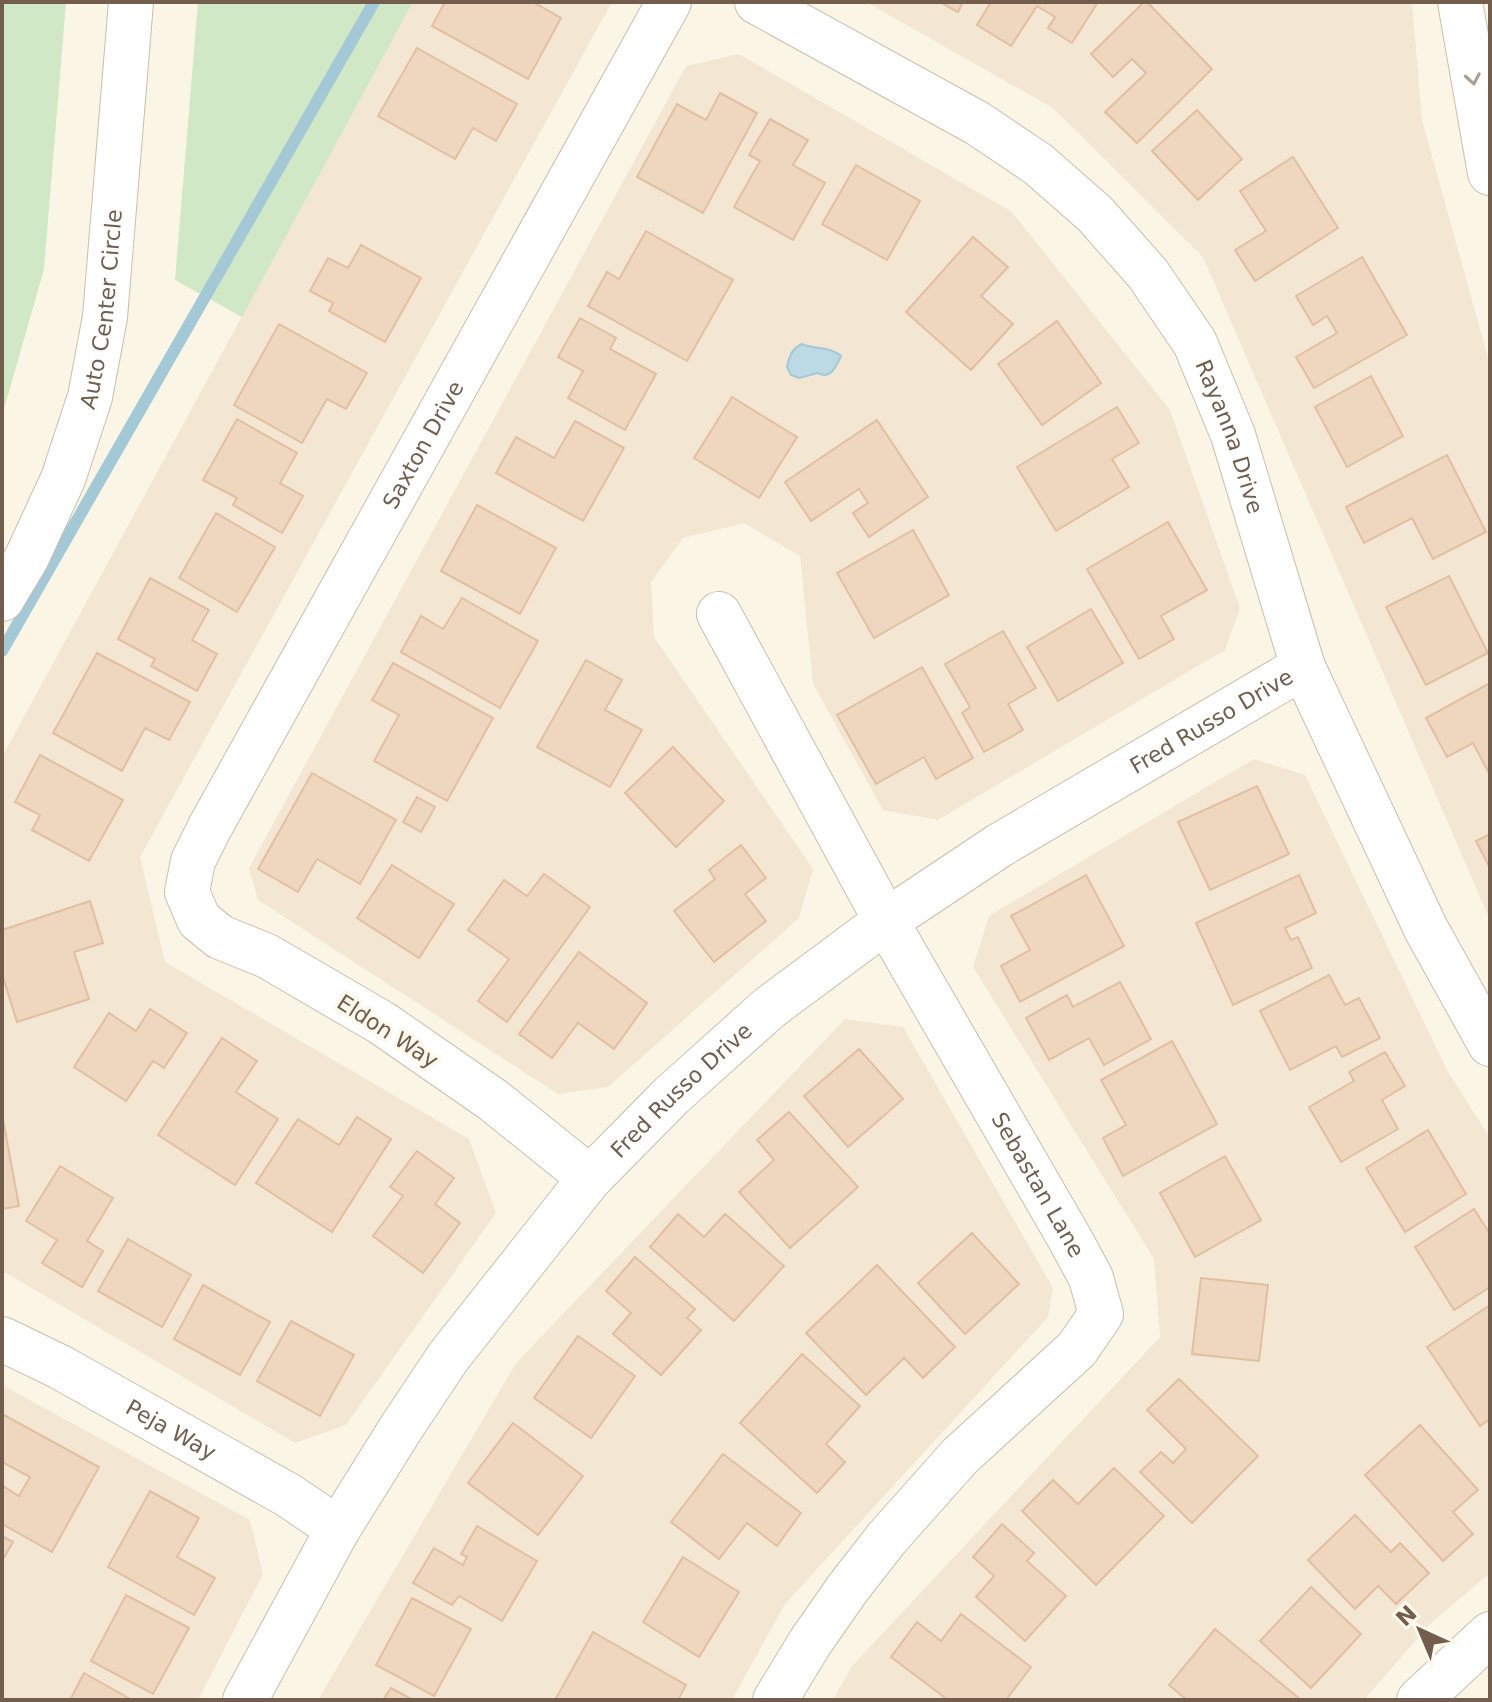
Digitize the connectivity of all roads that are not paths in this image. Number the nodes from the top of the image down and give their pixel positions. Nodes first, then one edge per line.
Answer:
1 (131, 2) edge
2 (669, 2) edge
3 (757, 2) edge
4 (1460, 2) edge
5 (1490, 173) edge
6 (2, 599) edge
7 (719, 614) dead end
8 (1303, 667) junction
9 (187, 892) joint
10 (886, 921) junction
11 (1490, 1044) edge
12 (590, 1178) junction
13 (2, 1339) edge
14 (338, 1529) junction
15 (1490, 1634) edge
16 (245, 1700) edge
17 (775, 1700) edge
18 (1419, 1700) edge

1 - 6 street, Auto Center Circle
2 - 9 street, Saxton Drive
3 - 8 street, Rayanna Drive
4 -> 5 street
7 - 10 street, Sebastan Lane
8 - 10 street, Fred Russo Drive
8 - 11 street, Rayanna Drive
9 - 12 street, Eldon Way
10 - 12 street, Fred Russo Drive
10 - 17 street, Sebastan Lane
12 - 14 street, Fred Russo Drive
13 - 14 street, Peja Way
14 - 16 street, Fred Russo Drive
15 - 18 street

